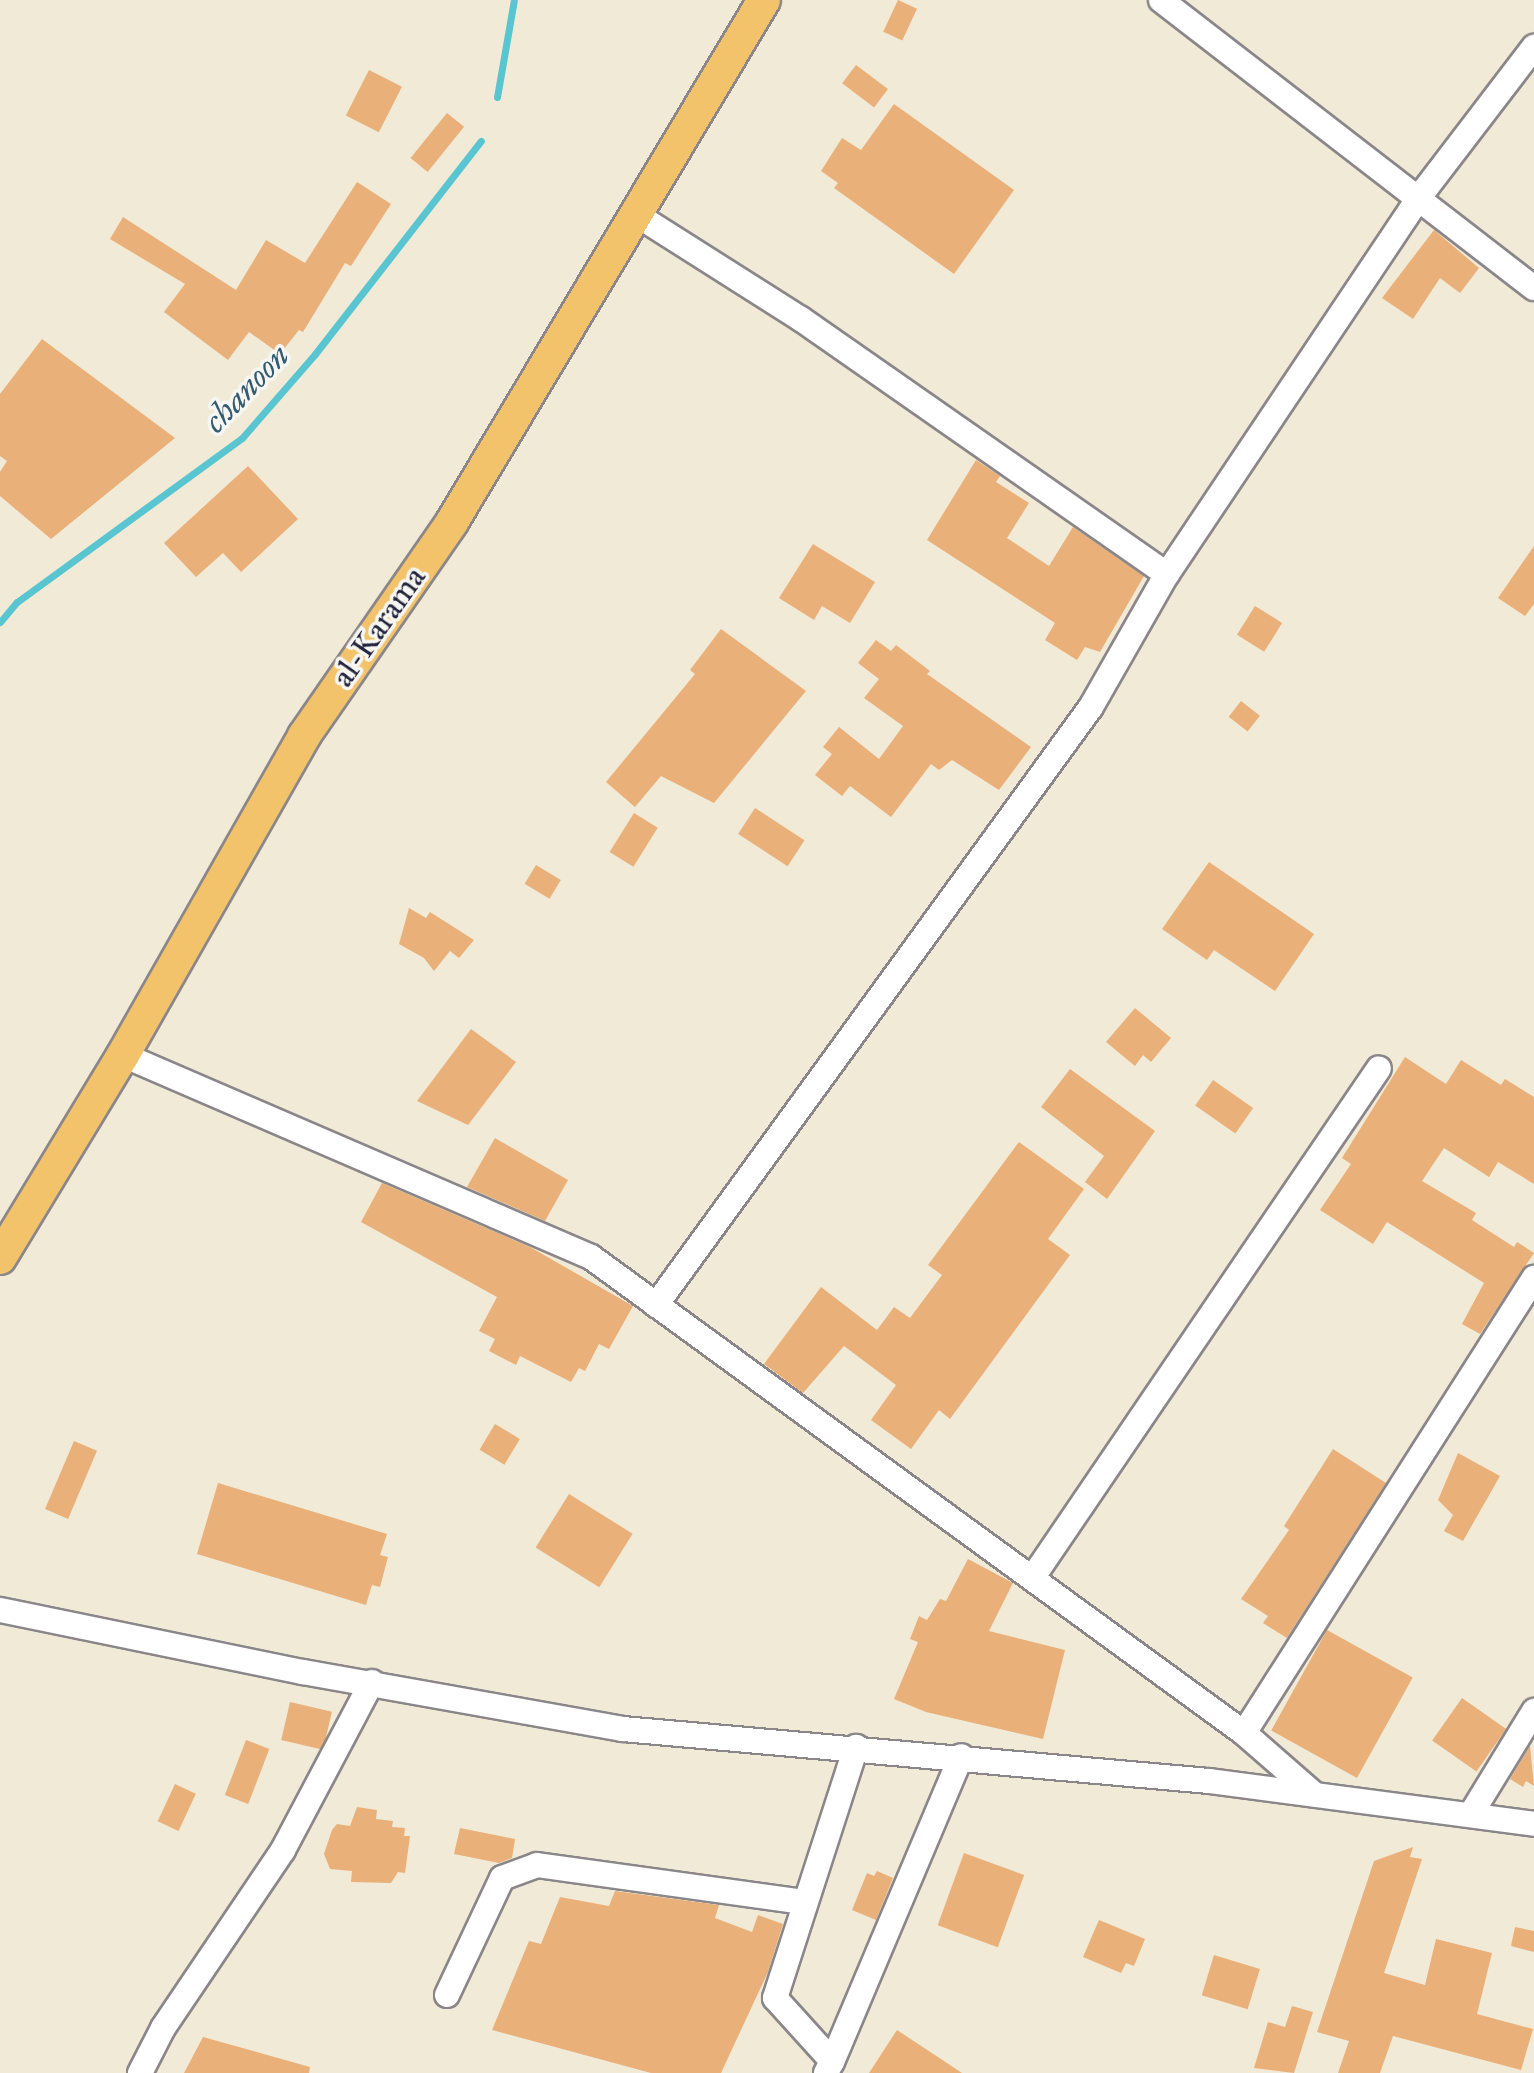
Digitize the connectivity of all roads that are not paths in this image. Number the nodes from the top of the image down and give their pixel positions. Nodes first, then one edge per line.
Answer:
1 (764, 0) edge
2 (1161, 0) edge
3 (1534, 47) edge
4 (1417, 200) junction
5 (637, 215) junction
6 (1534, 288) edge
7 (1167, 574) junction
8 (123, 1055) junction
9 (1379, 1068) dead end
10 (0, 1258) edge
11 (1534, 1278) edge
12 (656, 1305) junction
13 (1033, 1577) junction
14 (0, 1610) edge
15 (372, 1682) junction
16 (1534, 1711) edge
17 (1244, 1733) junction
18 (856, 1747) junction
19 (961, 1756) junction
20 (1314, 1794) junction
21 (1471, 1814) junction
22 (1534, 1824) edge
23 (804, 1902) junction
24 (447, 1995) dead end
25 (830, 2065) edge
26 (140, 2073) edge

1 - 5 main road, al-Karama
2 - 4 street
3 - 4 street
4 - 6 street
4 - 7 street
5 - 7 street
5 - 8 main road, al-Karama
7 - 12 street
8 - 10 main road, al-Karama
8 - 12 street
9 - 13 street
11 - 17 street
12 - 13 street
13 - 17 street
14 - 15 street
15 - 18 street
15 - 26 street
16 - 21 street
17 - 20 street
18 - 19 street
18 - 23 street
19 - 20 street
19 - 25 street
20 - 21 street
21 - 22 street
23 - 24 street
23 - 25 street

